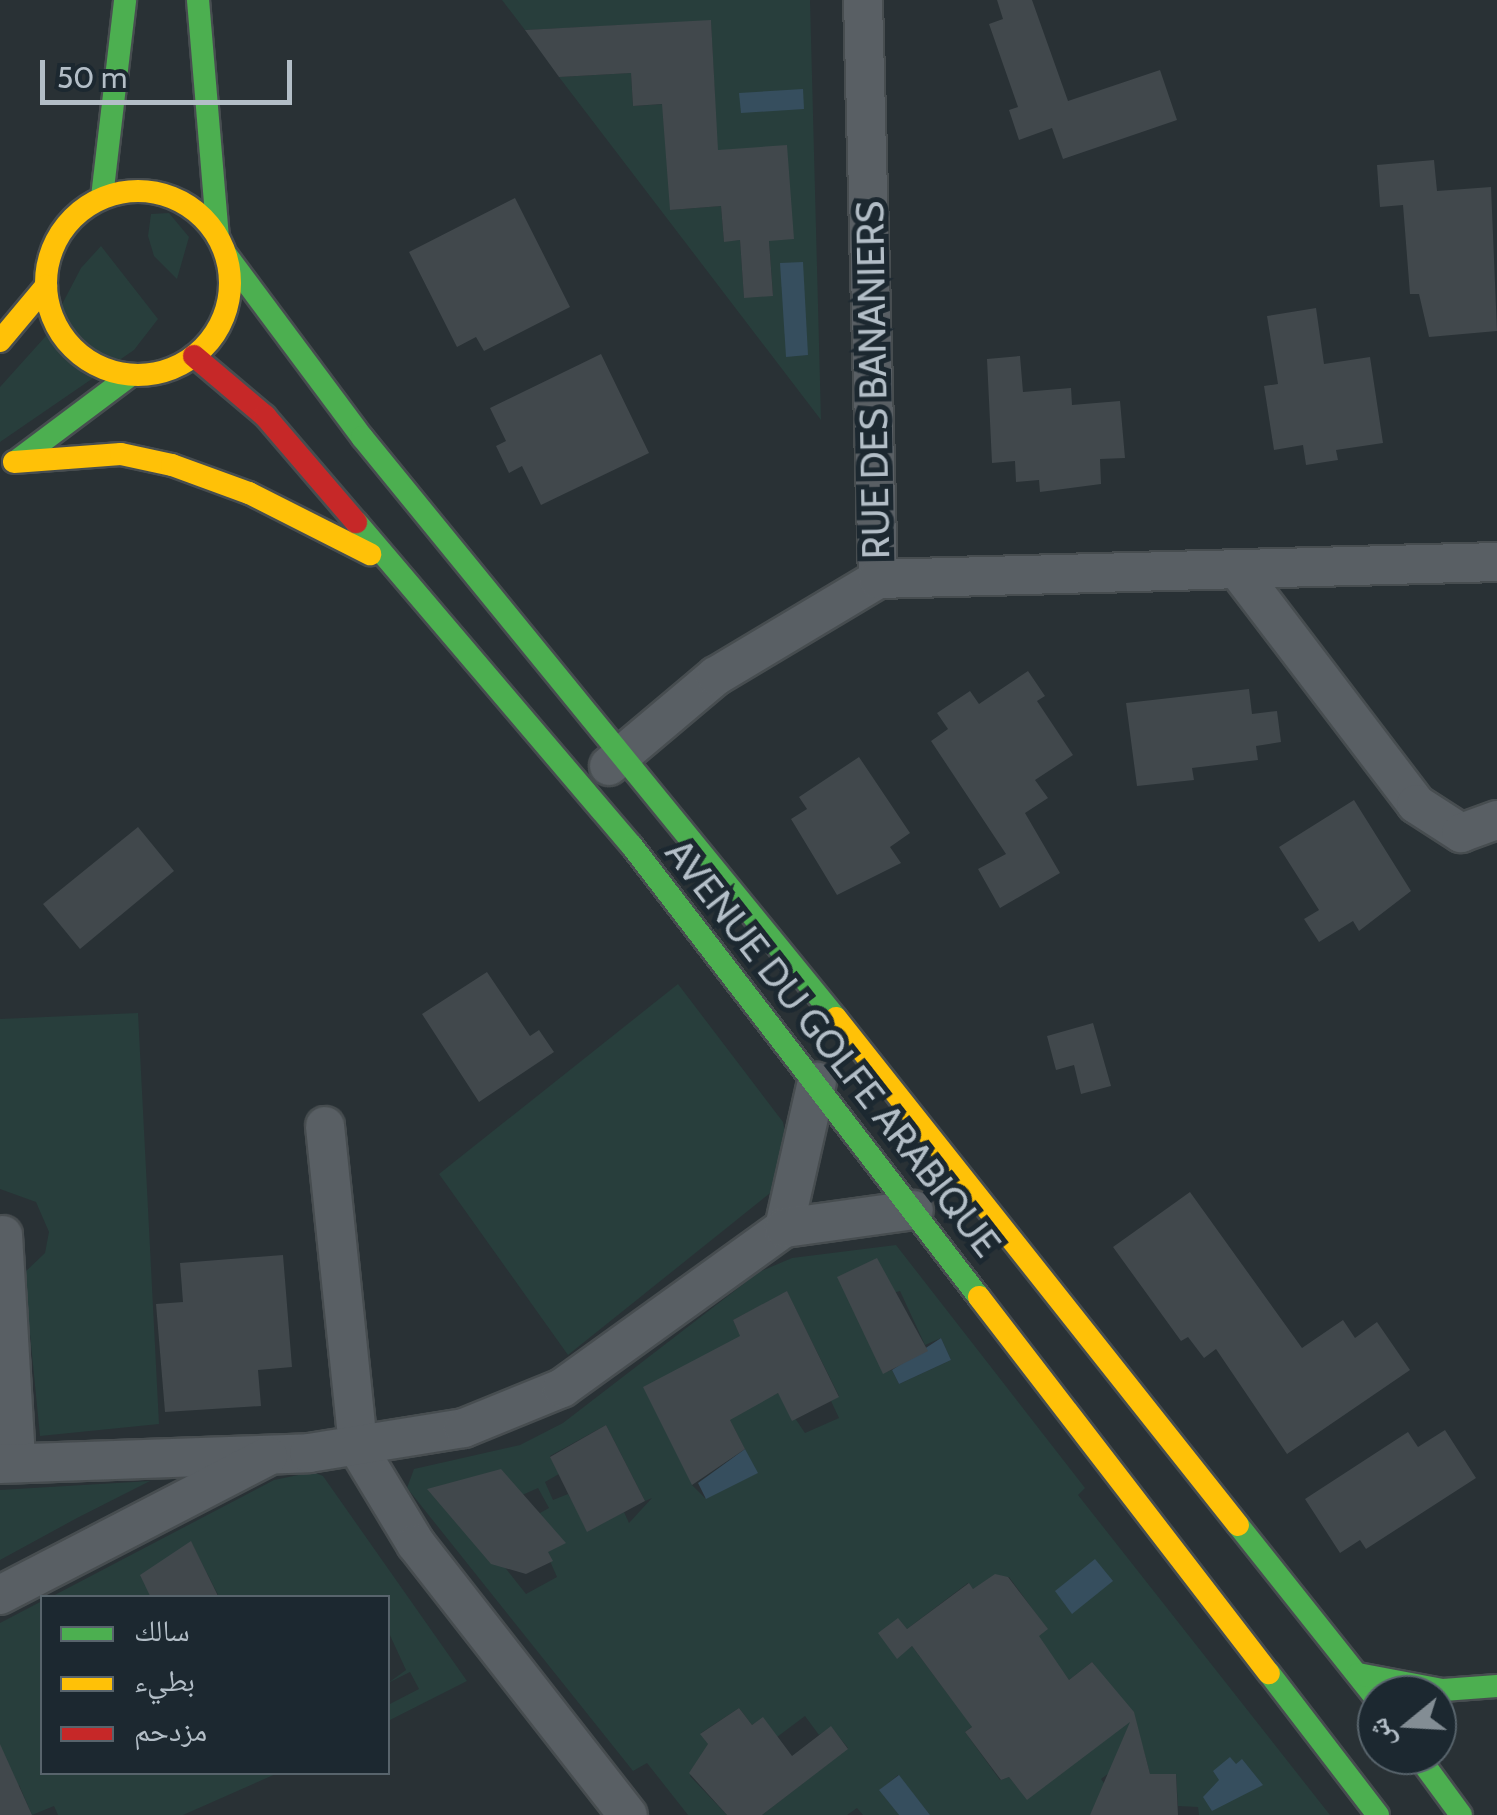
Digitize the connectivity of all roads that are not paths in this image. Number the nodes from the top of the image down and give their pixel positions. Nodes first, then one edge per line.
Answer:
1 (125, 0) edge
2 (198, 0) edge
3 (863, 0) edge
4 (102, 197) junction
5 (222, 246) junction
6 (46, 286) junction
7 (0, 341) edge
8 (194, 356) junction
9 (131, 375) junction
10 (7, 467) edge
11 (1497, 562) edge
12 (400, 570) junction
13 (1242, 574) junction
14 (878, 579) junction
15 (625, 752) junction
16 (584, 787) junction
17 (1497, 820) edge
18 (817, 1082) junction
19 (324, 1126) dead end
20 (939, 1197) junction
21 (784, 1228) junction
22 (3, 1235) dead end
23 (358, 1448) junction
24 (270, 1455) junction
25 (8, 1464) edge
26 (0, 1595) edge
27 (1358, 1674) joint
28 (1497, 1686) edge
29 (1431, 1775) edge
30 (628, 1815) edge
31 (1378, 1815) edge
32 (1460, 1815) edge

1 - 4 street
2 - 5 street
3 - 14 street, RUE DES BANANIERS
4 - 5 street
4 - 6 street
5 - 8 street
5 - 15 street, AVENUE DU GOLFE ARABIQUE
6 - 7 street
6 - 9 street
8 - 9 street
8 - 12 street, AVENUE DU GOLFE ARABIQUE
9 - 10 street
10 - 12 street
11 - 13 street
12 - 16 street, AVENUE DU GOLFE ARABIQUE
13 - 14 street
13 - 17 street
14 - 15 street, RUE DES BANANIERS
15 - 16 street, RUE DES BANANIERS
15 - 20 street, AVENUE DU GOLFE ARABIQUE
16 - 18 street, AVENUE DU GOLFE ARABIQUE
18 - 20 street, AVENUE DU GOLFE ARABIQUE
18 - 21 street
19 - 23 street
20 - 21 street
20 - 27 street, AVENUE DU GOLFE ARABIQUE
20 - 31 street, AVENUE DU GOLFE ARABIQUE
21 - 23 street
22 - 25 street
23 - 24 street
23 - 30 street
24 - 25 street
24 - 26 street
27 - 28 street
29 - 32 street

